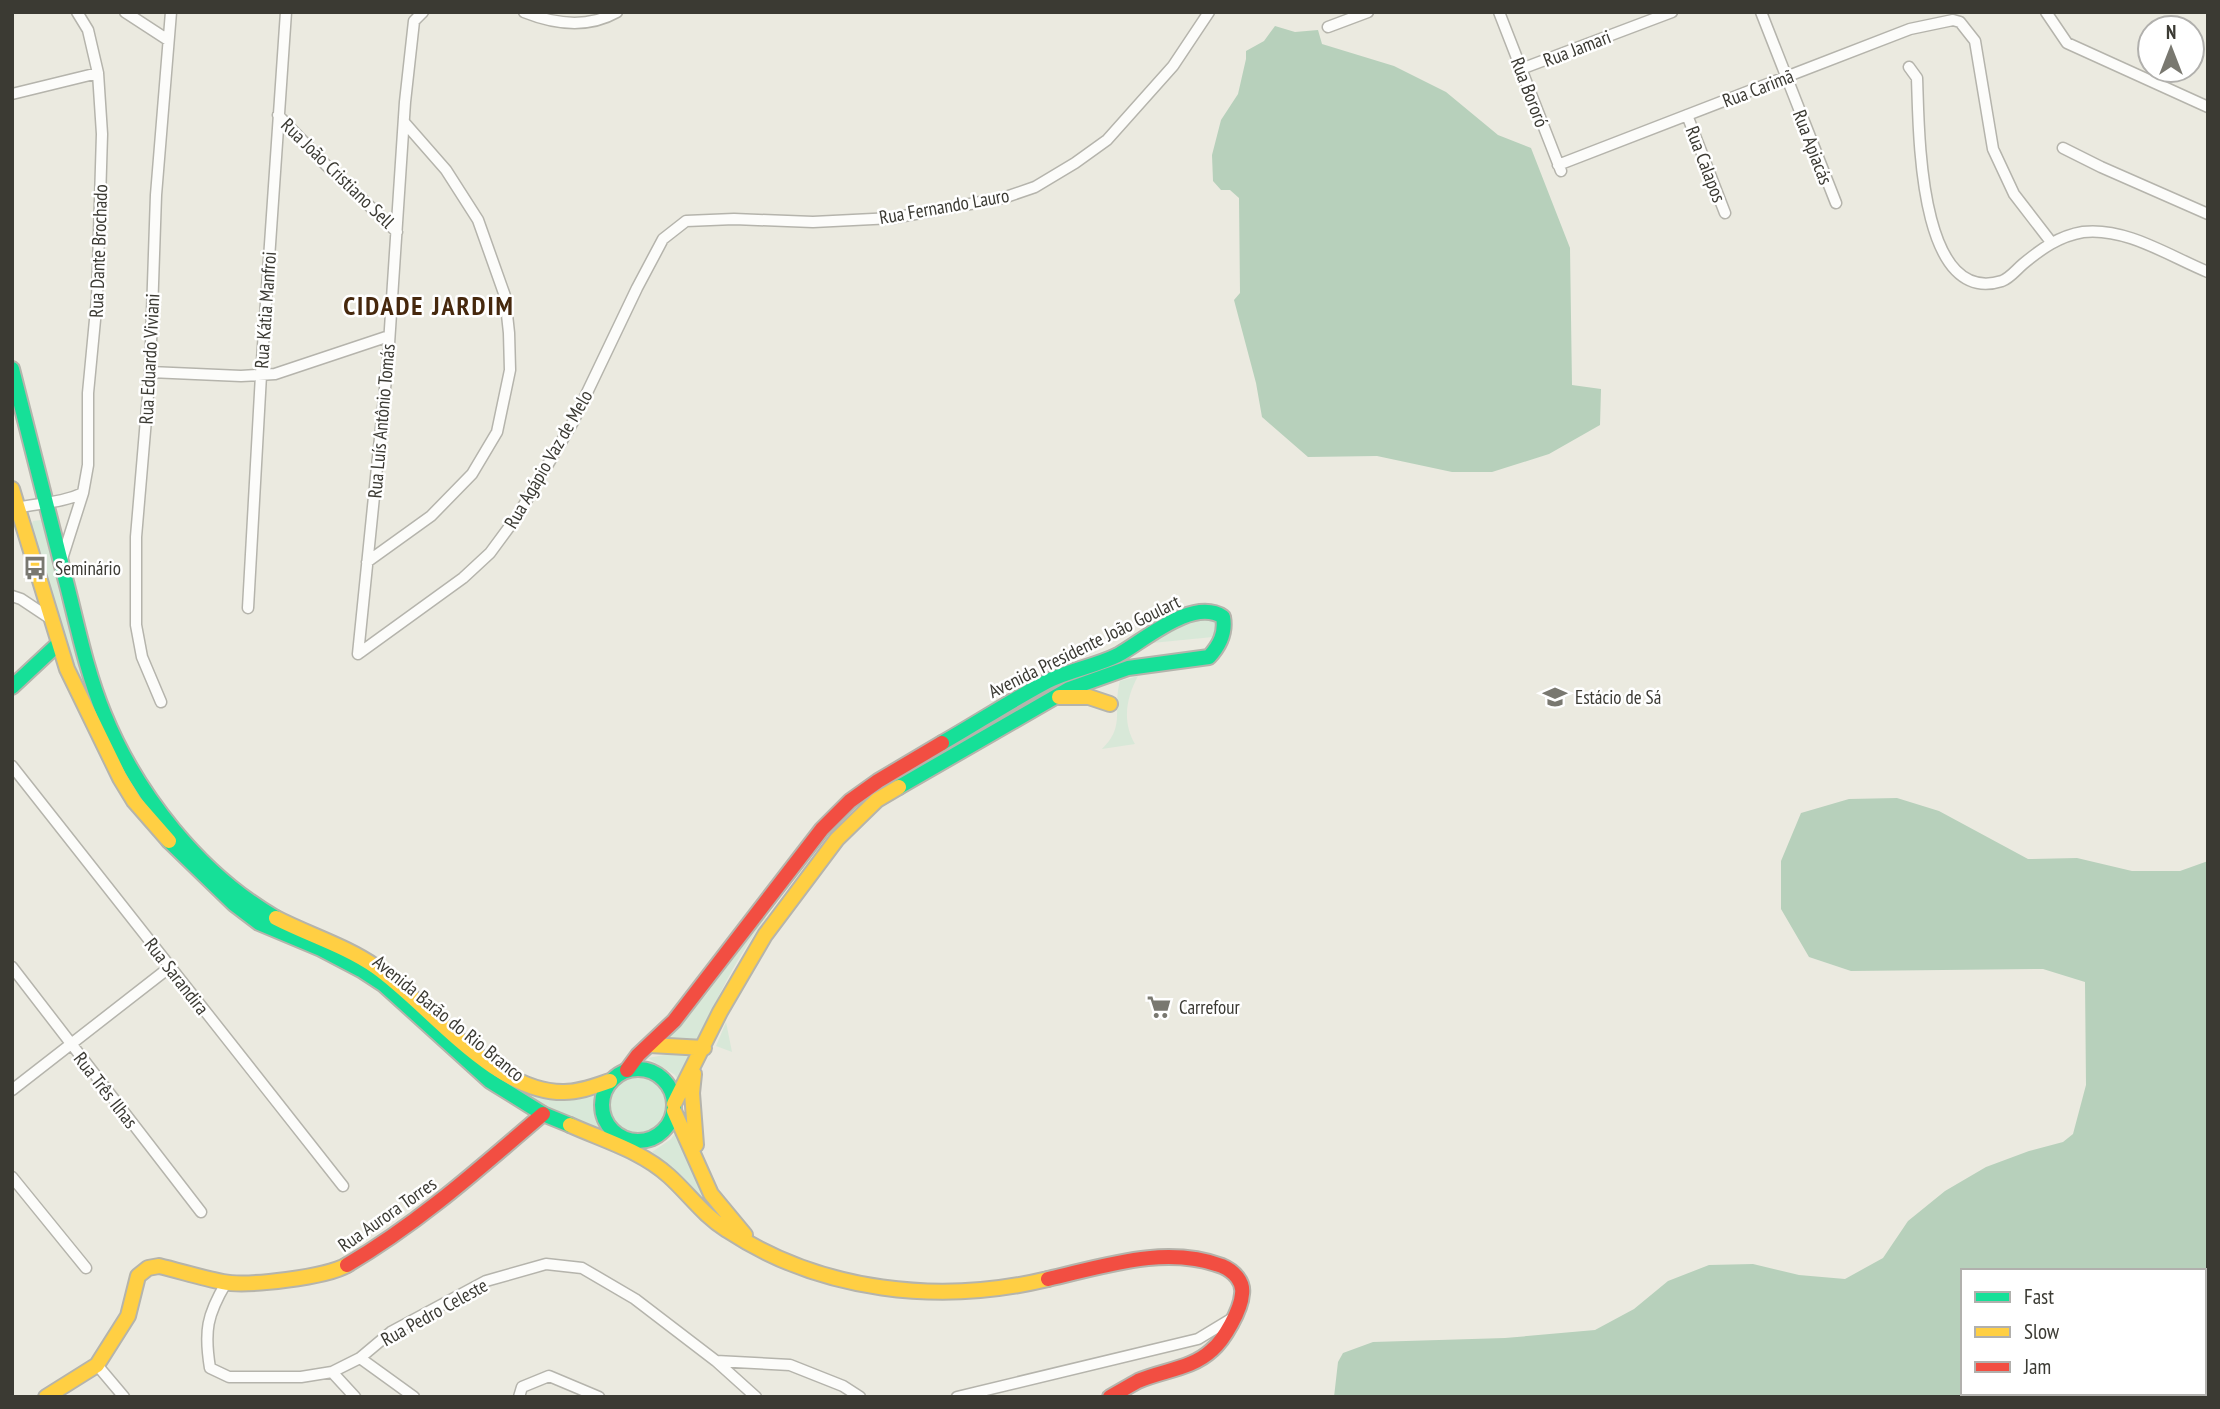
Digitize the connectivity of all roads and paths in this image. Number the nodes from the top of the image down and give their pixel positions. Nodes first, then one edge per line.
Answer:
1 (77, 12) edge
2 (125, 12) edge
3 (171, 12) edge
4 (278, 12) edge
5 (423, 12) edge
6 (524, 12) edge
7 (617, 12) edge
8 (1209, 12) edge
9 (1368, 12) edge
10 (1499, 12) edge
11 (1672, 12) edge
12 (1760, 12) edge
13 (2046, 12) edge
14 (285, 17) edge
15 (1328, 27) dead end
16 (168, 40) junction
17 (1909, 67) dead end
18 (1521, 69) junction
19 (98, 73) junction
20 (1786, 78) junction
21 (12, 94) edge
22 (2208, 107) edge
23 (278, 115) junction
24 (1687, 116) junction
25 (404, 122) junction
26 (2063, 148) dead end
27 (1560, 168) joint
28 (1836, 203) dead end
29 (1725, 213) dead end
30 (2208, 214) edge
31 (686, 221) joint
32 (397, 232) junction
33 (2051, 242) junction
34 (2208, 272) edge
35 (389, 336) junction
36 (12, 369) edge
37 (150, 372) junction
38 (261, 374) junction
39 (12, 489) edge
40 (83, 493) junction
41 (45, 502) junction
42 (17, 508) junction
43 (367, 562) junction
44 (61, 563) junction
45 (12, 596) edge
46 (248, 608) dead end
47 (51, 620) junction
48 (58, 644) junction
49 (358, 654) joint
50 (1116, 656) junction
51 (67, 669) junction
52 (1114, 672) junction
53 (26, 676) junction
54 (12, 687) edge
55 (161, 702) dead end
56 (1110, 704) dead end
57 (1041, 705) junction
58 (12, 765) edge
59 (12, 967) edge
60 (170, 967) junction
61 (71, 1044) junction
62 (650, 1045) junction
63 (704, 1048) junction
64 (638, 1055) junction
65 (695, 1066) junction
66 (627, 1070) junction
67 (610, 1081) junction
68 (540, 1089) junction
69 (12, 1090) edge
70 (674, 1107) junction
71 (543, 1114) junction
72 (624, 1138) junction
73 (602, 1139) junction
74 (644, 1157) junction
75 (699, 1170) junction
76 (12, 1177) edge
77 (343, 1186) dead end
78 (201, 1212) dead end
79 (753, 1243) junction
80 (86, 1268) dead end
81 (226, 1283) junction
82 (1235, 1317) junction
83 (360, 1358) junction
84 (716, 1362) junction
85 (97, 1365) junction
86 (332, 1372) junction
87 (46, 1397) edge
88 (124, 1397) edge
89 (355, 1397) edge
90 (414, 1397) edge
91 (519, 1397) edge
92 (599, 1397) edge
93 (756, 1397) edge
94 (859, 1397) edge
95 (957, 1397) edge
96 (1110, 1397) edge

1 - 19 street, Rua Dante Brochado
2 - 16 street
3 - 16 street, Rua Eduardo Viviani
4 - 14 street
5 - 25 street, Rua Luís Antônio Tomás
6 - 7 street
8 - 31 street, Rua Fernando Lauro
9 - 15 street
10 - 18 street, Rua Bororó
11 - 18 street, Rua Jamari
12 - 20 street, Rua Apiacás
13 - 22 street
14 - 23 street, Rua Kátia Manfroi
16 - 37 street, Rua Eduardo Viviani
17 - 33 street
18 - 27 street, Rua Bororó
19 - 21 street
19 - 40 street, Rua Dante Brochado
20 - 24 street, Rua Carimã
20 - 28 street, Rua Apiacás
20 - 33 street, Rua Carimã
23 - 32 street, Rua João Cristiano Sell
23 - 38 street, Rua Kátia Manfroi
24 - 27 street, Rua Carimã
24 - 29 street, Rua Calapos
25 - 32 street, Rua Luís Antônio Tomás
25 - 43 street
26 - 30 street
31 - 49 street, Rua Agápio Vaz de Melo
32 - 35 street, Rua Luís Antônio Tomás
33 - 34 street
35 - 38 street
35 - 43 street, Rua Luís Antônio Tomás
36 - 41 street, Avenida Barão do Rio Branco
37 - 38 street
37 - 55 street, Rua Eduardo Viviani
38 - 46 street, Rua Kátia Manfroi
39 - 42 street, Avenida Barão do Rio Branco
40 - 41 street
40 - 44 street, Rua Dante Brochado
41 - 42 street
41 - 44 street, Avenida Barão do Rio Branco
42 - 47 street, Avenida Barão do Rio Branco
43 - 49 street, Rua Luís Antônio Tomás
44 - 68 street, Avenida Barão do Rio Branco
45 - 47 street
47 - 48 street, Avenida Barão do Rio Branco
48 - 51 street, Avenida Barão do Rio Branco
48 - 53 street
50 - 52 street
50 - 52 street, Avenida Presidente João Goulart
50 - 62 street, Avenida Presidente João Goulart
51 - 53 street
51 - 71 street, Avenida Barão do Rio Branco
52 - 57 street, Avenida Presidente João Goulart
53 - 54 street
56 - 57 street
57 - 63 street, Avenida Presidente João Goulart
58 - 60 street, Rua Sarandira
59 - 61 street, Rua Três Ilhas
60 - 61 street
60 - 77 street, Rua Sarandira
61 - 69 street
61 - 78 street, Rua Três Ilhas
62 - 63 street
62 - 64 street, Avenida Presidente João Goulart
63 - 65 street, Avenida Presidente João Goulart
64 - 66 street, Avenida Presidente João Goulart
64 - 68 street
65 - 70 street, Avenida Presidente João Goulart
65 - 75 street
66 - 67 street
66 - 70 street
67 - 68 street, Avenida Barão do Rio Branco
67 - 72 street
70 - 72 street
70 - 75 street
71 - 73 street, Avenida Barão do Rio Branco
71 - 81 street, Rua Aurora Torres
72 - 73 street
72 - 74 street
73 - 74 street, Avenida Barão do Rio Branco
74 - 79 street
75 - 79 street
76 - 80 street
79 - 82 street
81 - 85 street, Rua Aurora Torres
81 - 86 street, Rua Pedro Celeste
82 - 95 street
82 - 96 street
83 - 84 street, Rua Pedro Celeste
83 - 86 street, Rua Pedro Celeste
83 - 90 street
84 - 93 street, Rua Pedro Celeste
84 - 94 street
85 - 87 street, Rua Aurora Torres
85 - 88 street
86 - 89 street
91 - 92 street

